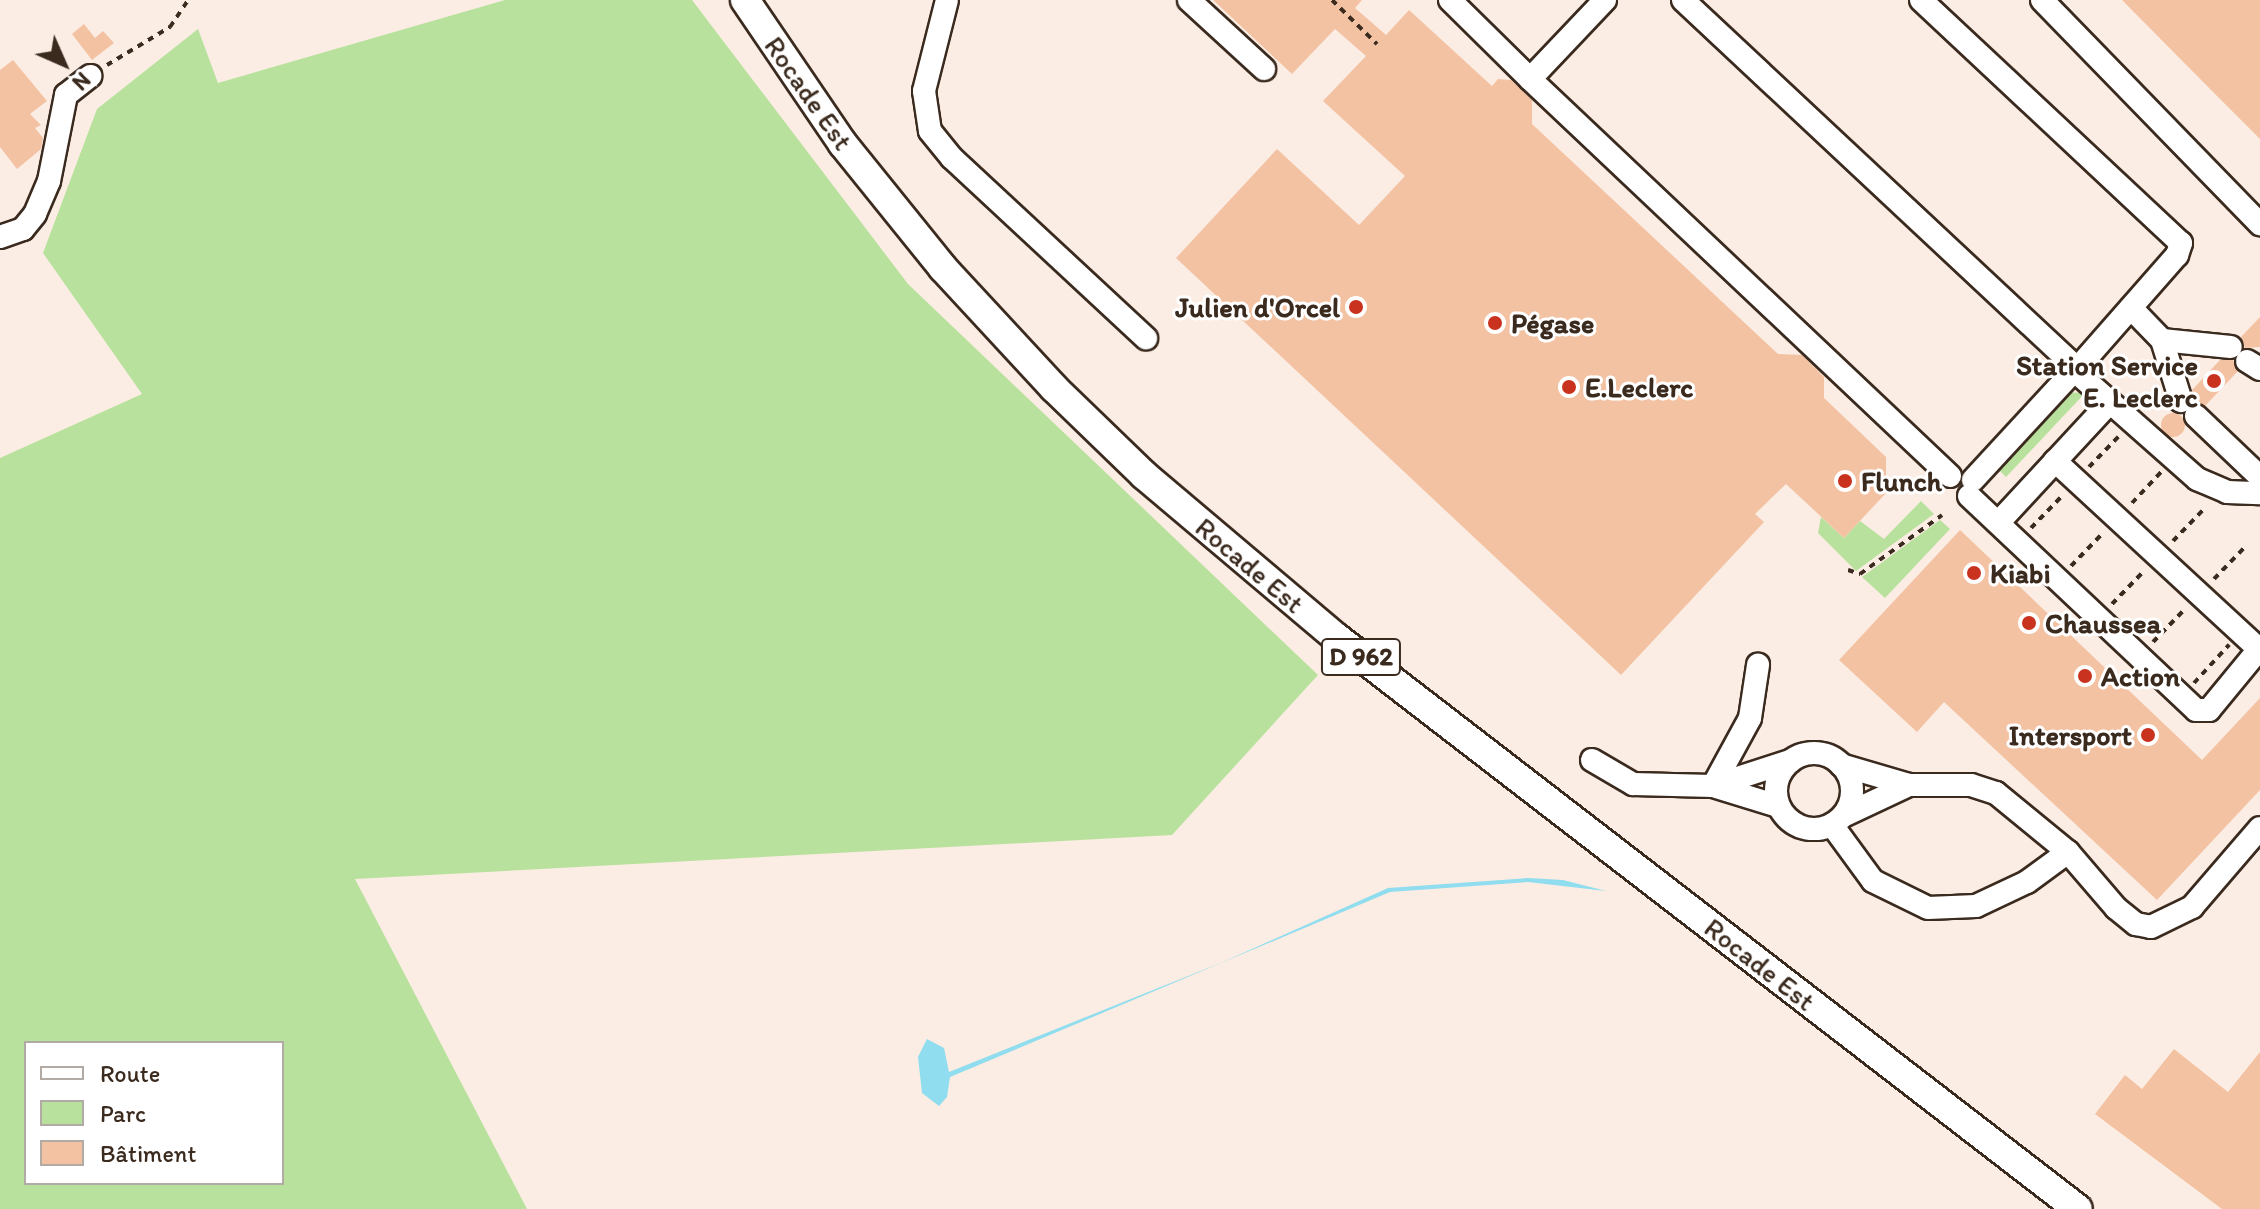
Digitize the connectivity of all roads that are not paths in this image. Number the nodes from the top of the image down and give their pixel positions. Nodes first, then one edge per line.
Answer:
1 (745, 0) edge
2 (947, 0) edge
3 (1189, 0) edge
4 (1450, 0) edge
5 (1605, 0) edge
6 (1683, 0) edge
7 (1921, 0) edge
8 (2042, 0) edge
9 (1264, 69) dead end
10 (90, 76) road end
11 (1530, 79) junction
12 (2260, 224) edge
13 (0, 237) edge
14 (2131, 308) junction
15 (1146, 338) dead end
16 (2162, 340) junction
17 (2246, 359) edge
18 (2076, 370) junction
19 (2110, 402) junction
20 (2055, 461) junction
21 (2260, 477) edge
22 (1964, 484) junction
23 (2260, 493) edge
24 (1998, 523) junction
25 (2260, 649) edge
26 (1758, 665) dead end
27 (1592, 760) dead end
28 (1790, 761) junction
29 (1841, 765) junction
30 (1909, 785) junction
31 (1713, 786) junction
32 (1778, 806) junction
33 (1838, 820) junction
34 (2260, 828) edge
35 (2068, 852) junction
36 (2078, 1209) edge

1 - 36 main road, Rocade Est / D 962
2 - 15 street
3 - 9 street
4 - 11 street
5 - 11 street
6 - 18 street
7 - 14 street
8 - 12 street
10 - 13 street
11 - 22 street
14 - 16 street
14 - 18 street
16 - 17 street
16 - 21 street
18 - 19 street
18 - 22 street
19 - 20 street
19 - 23 street
20 - 24 street
20 - 25 street
22 - 24 street
24 - 25 street
26 - 31 street
27 - 31 street
28 - 29 street
28 - 31 street
28 - 32 street
29 - 30 street
29 - 33 street
30 - 33 street
30 - 35 street
31 - 32 street
32 - 33 street
33 - 35 street
34 - 35 street

